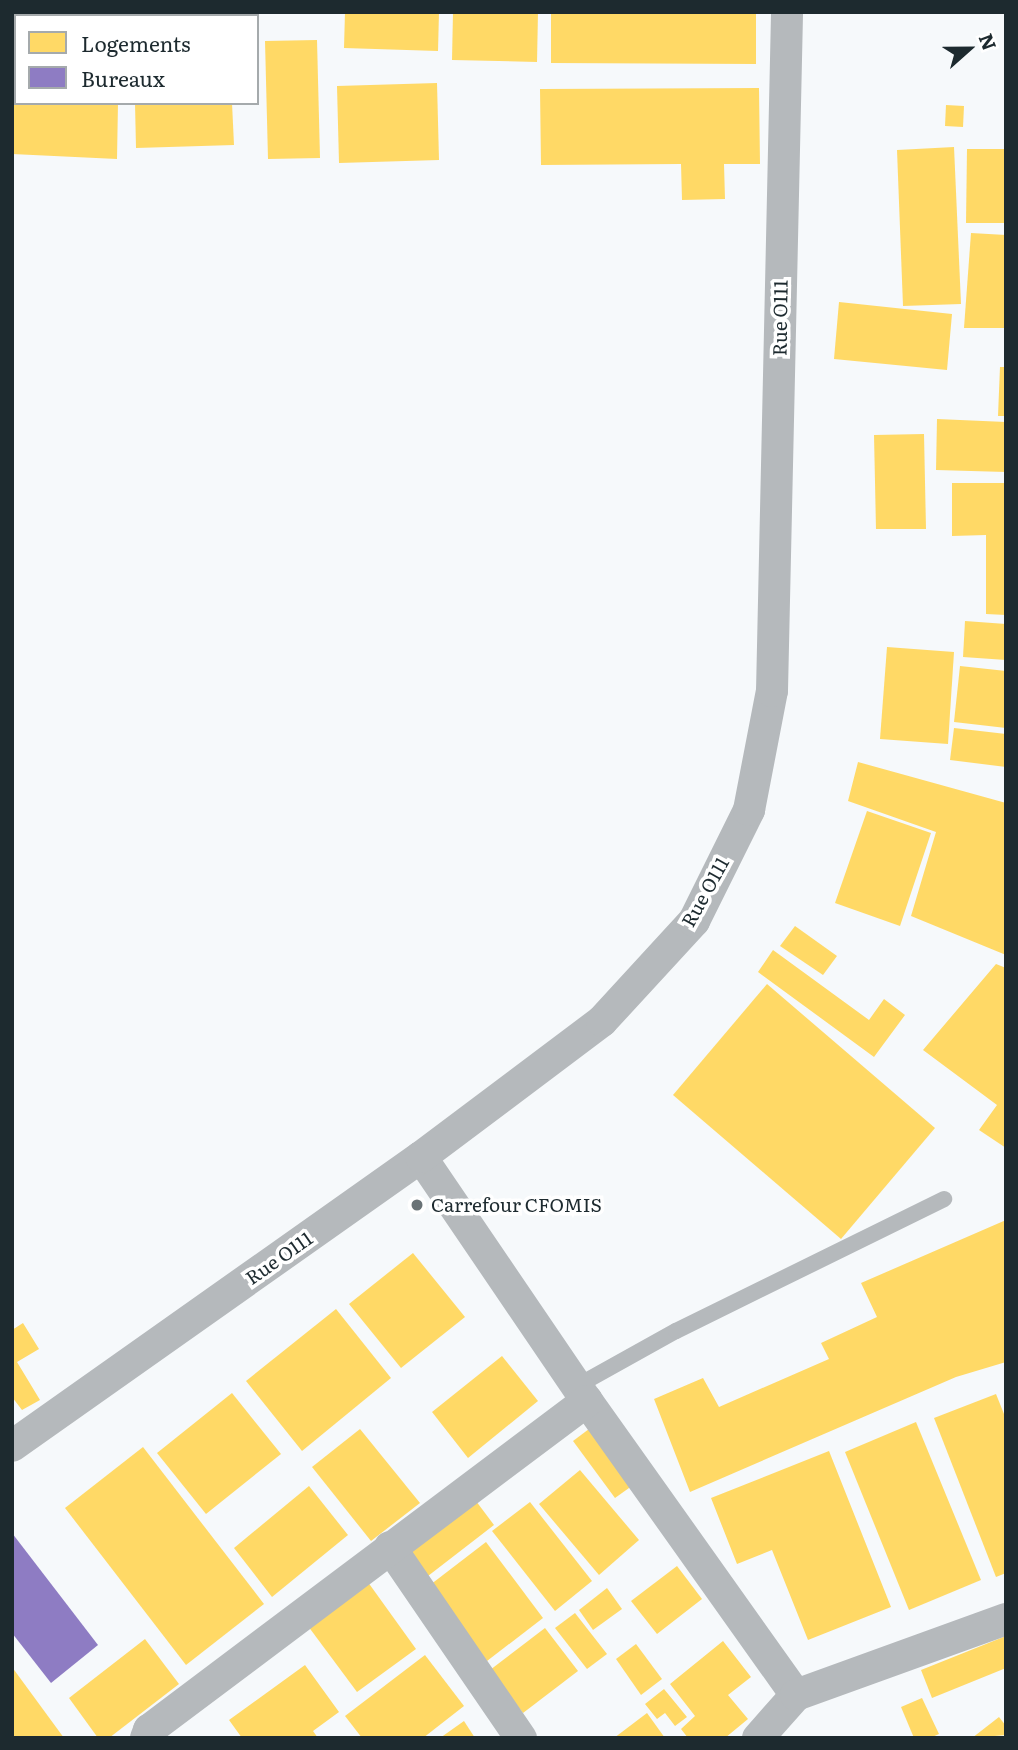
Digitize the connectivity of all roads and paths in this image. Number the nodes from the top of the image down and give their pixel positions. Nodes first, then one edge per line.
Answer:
1 (787, 12) edge
2 (421, 1157) junction
3 (944, 1199) dead end
4 (582, 1393) junction
5 (12, 1446) edge
6 (390, 1547) junction
7 (1006, 1619) edge
8 (796, 1695) junction
9 (146, 1738) edge
10 (521, 1738) edge
11 (758, 1738) edge

1 - 2 street, Rue O111
2 - 4 street
2 - 5 street, Rue O111
3 - 4 lane
4 - 6 street
4 - 8 street
6 - 9 street
6 - 10 street
7 - 8 street
8 - 11 street

